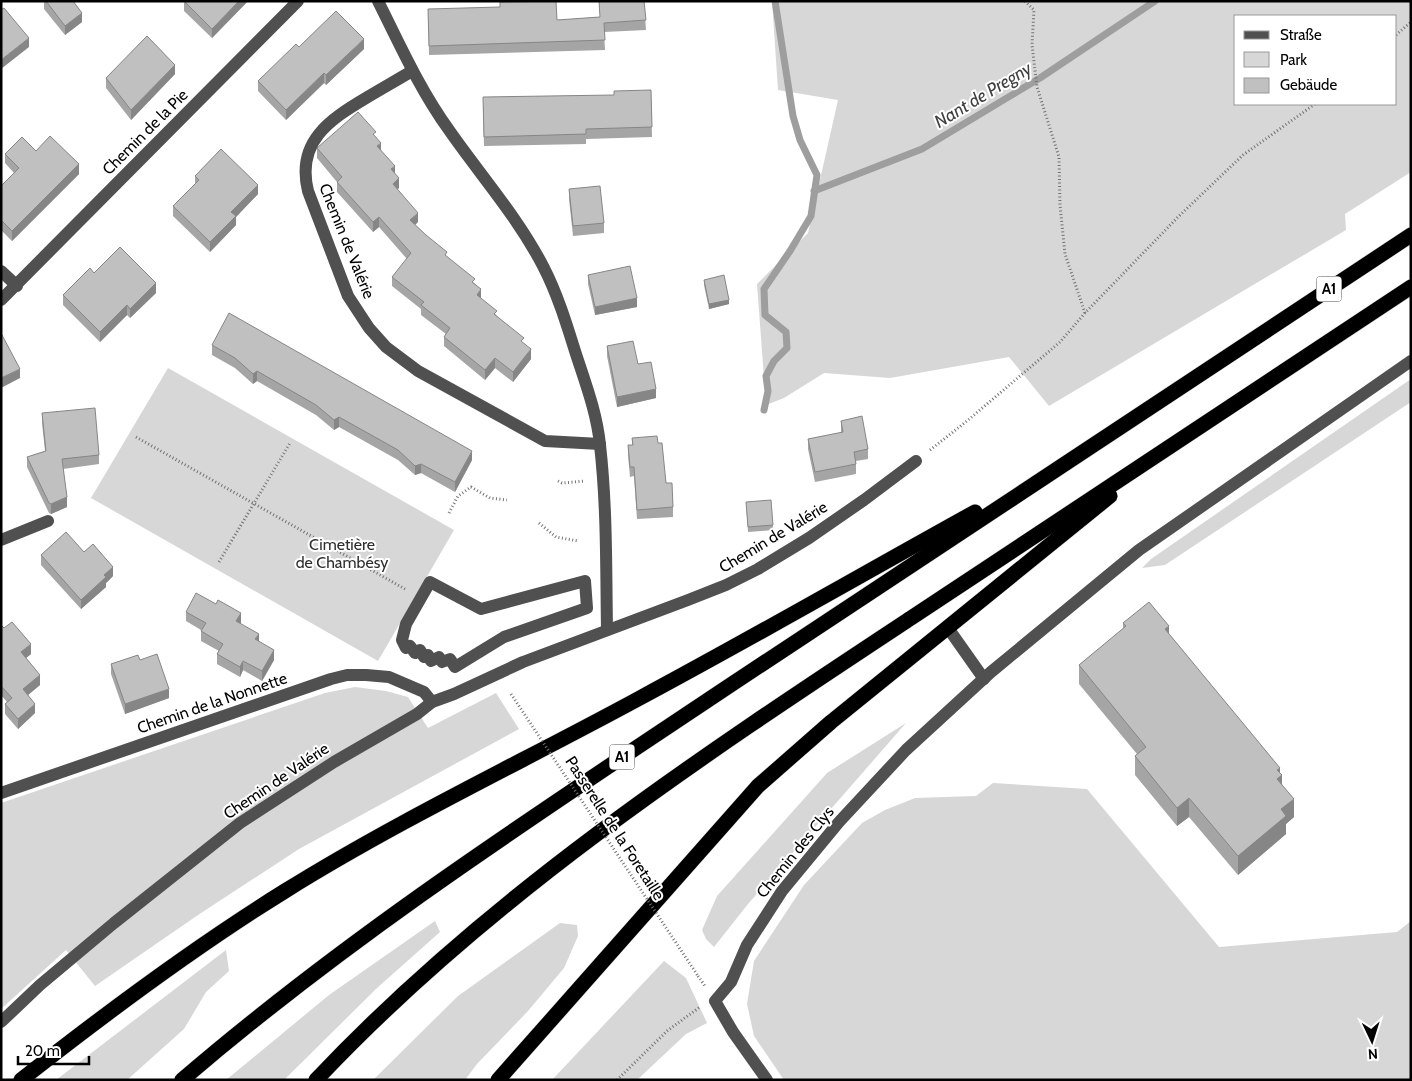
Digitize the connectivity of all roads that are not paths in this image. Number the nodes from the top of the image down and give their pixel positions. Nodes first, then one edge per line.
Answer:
1 (298, 1) edge
2 (378, 1) edge
3 (412, 71) junction
4 (1411, 235) edge
5 (1, 271) edge
6 (16, 286) junction
7 (1411, 287) edge
8 (1, 300) edge
9 (1411, 361) edge
10 (1178, 442) junction
11 (600, 444) junction
12 (1077, 455) junction
13 (916, 461) road end
14 (48, 521) dead end
15 (1, 540) edge
16 (421, 598) joint
17 (948, 628) junction
18 (607, 630) junction
19 (988, 676) junction
20 (432, 702) junction
21 (1, 793) edge
22 (1, 1022) edge
23 (21, 1080) edge
24 (182, 1080) edge
25 (316, 1080) edge
26 (498, 1080) edge
27 (767, 1080) edge

1 - 6 street, Chemin de la Pie
2 - 3 street
3 - 11 street
3 - 11 street, Chemin de Valérie
4 - 12 highway, A1
5 - 6 street
6 - 8 street, Chemin de la Pie
7 - 10 highway
9 - 19 street, Chemin des Clys
10 - 17 highway
10 - 25 highway
11 - 18 street
12 - 23 highway
12 - 24 highway, A1
13 - 18 street, Chemin de Valérie
14 - 15 street
16 - 16 street
17 - 19 street
17 - 26 highway
18 - 20 street, Chemin de Valérie
19 - 27 street, Chemin des Clys
20 - 21 street, Chemin de la Nonnette
20 - 22 street, Chemin de Valérie

